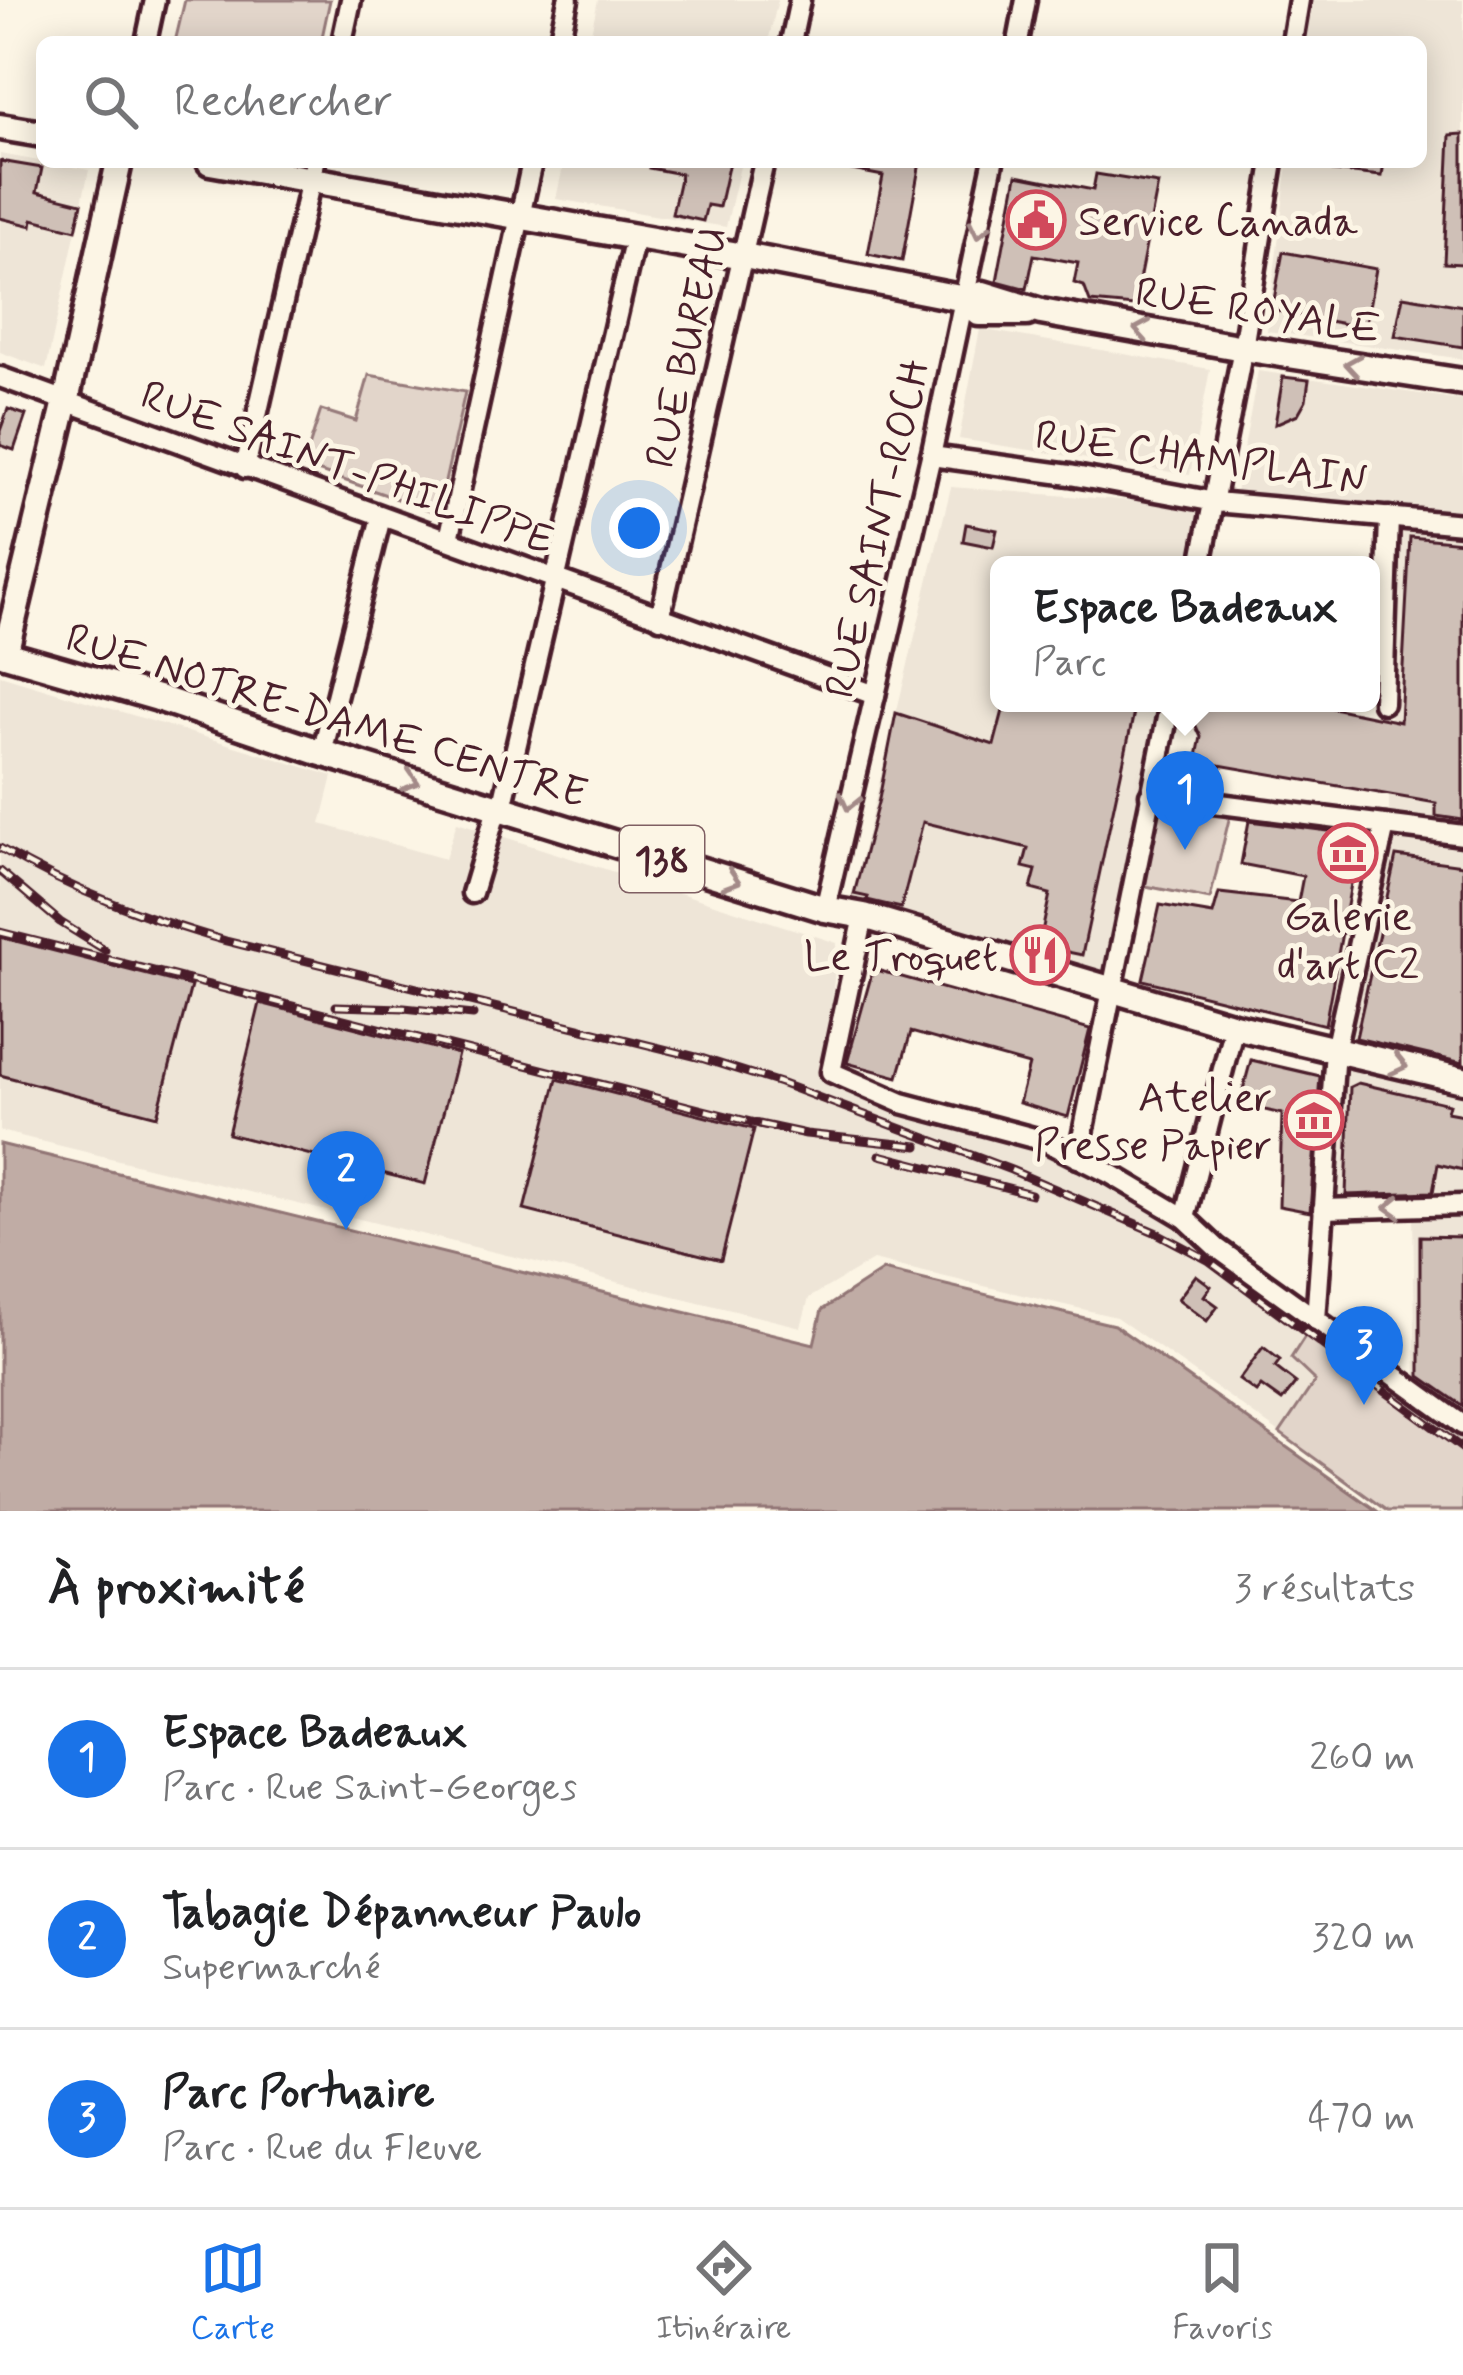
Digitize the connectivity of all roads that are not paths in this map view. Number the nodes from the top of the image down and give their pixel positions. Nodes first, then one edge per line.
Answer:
1 (155, 0) edge
2 (351, 0) edge
3 (568, 0) edge
4 (800, 0) edge
5 (1026, 0) edge
6 (1299, 0) edge
7 (147, 36) edge
8 (343, 36) edge
9 (560, 36) edge
10 (792, 36) edge
11 (1019, 36) edge
12 (1293, 36) edge
13 (0, 127) edge
14 (36, 133) edge
15 (118, 168) edge
16 (279, 168) edge
17 (531, 168) edge
18 (763, 168) edge
19 (992, 168) edge
20 (1272, 168) edge
21 (313, 171) edge
22 (520, 217) junction
23 (635, 238) junction
24 (744, 256) junction
25 (965, 298) junction
26 (1244, 348) junction
27 (0, 377) edge
28 (1463, 382) edge
29 (66, 401) junction
30 (931, 456) junction
31 (245, 468) junction
32 (1215, 502) junction
33 (381, 517) junction
34 (1389, 517) junction
35 (1463, 524) edge
36 (449, 539) junction
37 (1203, 556) edge
38 (556, 580) junction
39 (660, 619) junction
40 (2, 653) edge
41 (875, 695) junction
42 (1383, 703) dead end
43 (1168, 712) edge
44 (322, 753) junction
45 (1150, 795) junction
46 (500, 809) junction
47 (1385, 825) junction
48 (1463, 835) edge
49 (472, 892) dead end
50 (825, 908) junction
51 (864, 916) junction
52 (1114, 990) junction
53 (1234, 1026) junction
54 (1335, 1050) junction
55 (1463, 1080) edge
56 (1078, 1158) junction
57 (1463, 1205) edge
58 (1323, 1209) junction
59 (1185, 1218) junction
60 (1316, 1320) junction
61 (1463, 1425) edge

1 - 7 street
2 - 8 street
3 - 9 street
4 - 10 street
5 - 11 street
6 - 12 street
13 - 14 main road
15 - 29 main road
16 - 21 main road, RUE ROYALE
17 - 22 street
18 - 24 street, RUE BUREAU
19 -> 25 street, RUE SAINT-ROCH
20 - 26 street
21 - 22 main road, RUE ROYALE
21 - 31 street
22 - 23 main road, RUE ROYALE
22 - 36 street
23 - 24 main road, RUE ROYALE
23 - 38 street
24 - 25 main road, RUE ROYALE
24 - 39 street, RUE BUREAU
26 -> 25 main road, RUE ROYALE
25 - 30 street, RUE SAINT-ROCH
28 -> 26 main road, RUE ROYALE
26 - 32 street
27 - 29 street, RUE SAINT-PHILIPPE
29 - 31 street, RUE SAINT-PHILIPPE
29 - 40 main road
30 - 32 street, RUE CHAMPLAIN
30 - 41 street, RUE SAINT-ROCH
31 - 33 street, RUE SAINT-PHILIPPE
32 - 34 street, RUE CHAMPLAIN
32 - 37 street
33 - 36 street, RUE SAINT-PHILIPPE
33 - 44 street
34 - 35 street, RUE CHAMPLAIN
34 - 42 street
36 - 38 street, RUE SAINT-PHILIPPE
38 - 39 street, RUE SAINT-PHILIPPE
38 - 46 street
39 - 41 street, RUE SAINT-PHILIPPE
40 - 44 main road, RUE NOTRE-DAME CENTRE
41 -> 50 street, RUE SAINT-ROCH
43 - 45 street
44 -> 46 main road, RUE NOTRE-DAME CENTRE
45 - 47 street
45 - 52 street
46 - 49 street
46 -> 50 main road, RUE NOTRE-DAME CENTRE / 138
47 - 48 street
47 - 54 street
50 - 51 main road, RUE NOTRE-DAME CENTRE / 138
51 - 52 main road, RUE NOTRE-DAME CENTRE / 138
51 - 56 street
52 - 53 main road, RUE NOTRE-DAME CENTRE / 138
52 - 56 street
53 - 54 main road, RUE NOTRE-DAME CENTRE / 138
53 - 59 street
54 -> 55 main road, RUE NOTRE-DAME CENTRE / 138
54 - 58 street
56 - 59 street
57 -> 58 street
58 - 60 street
59 - 60 street
60 - 61 street

